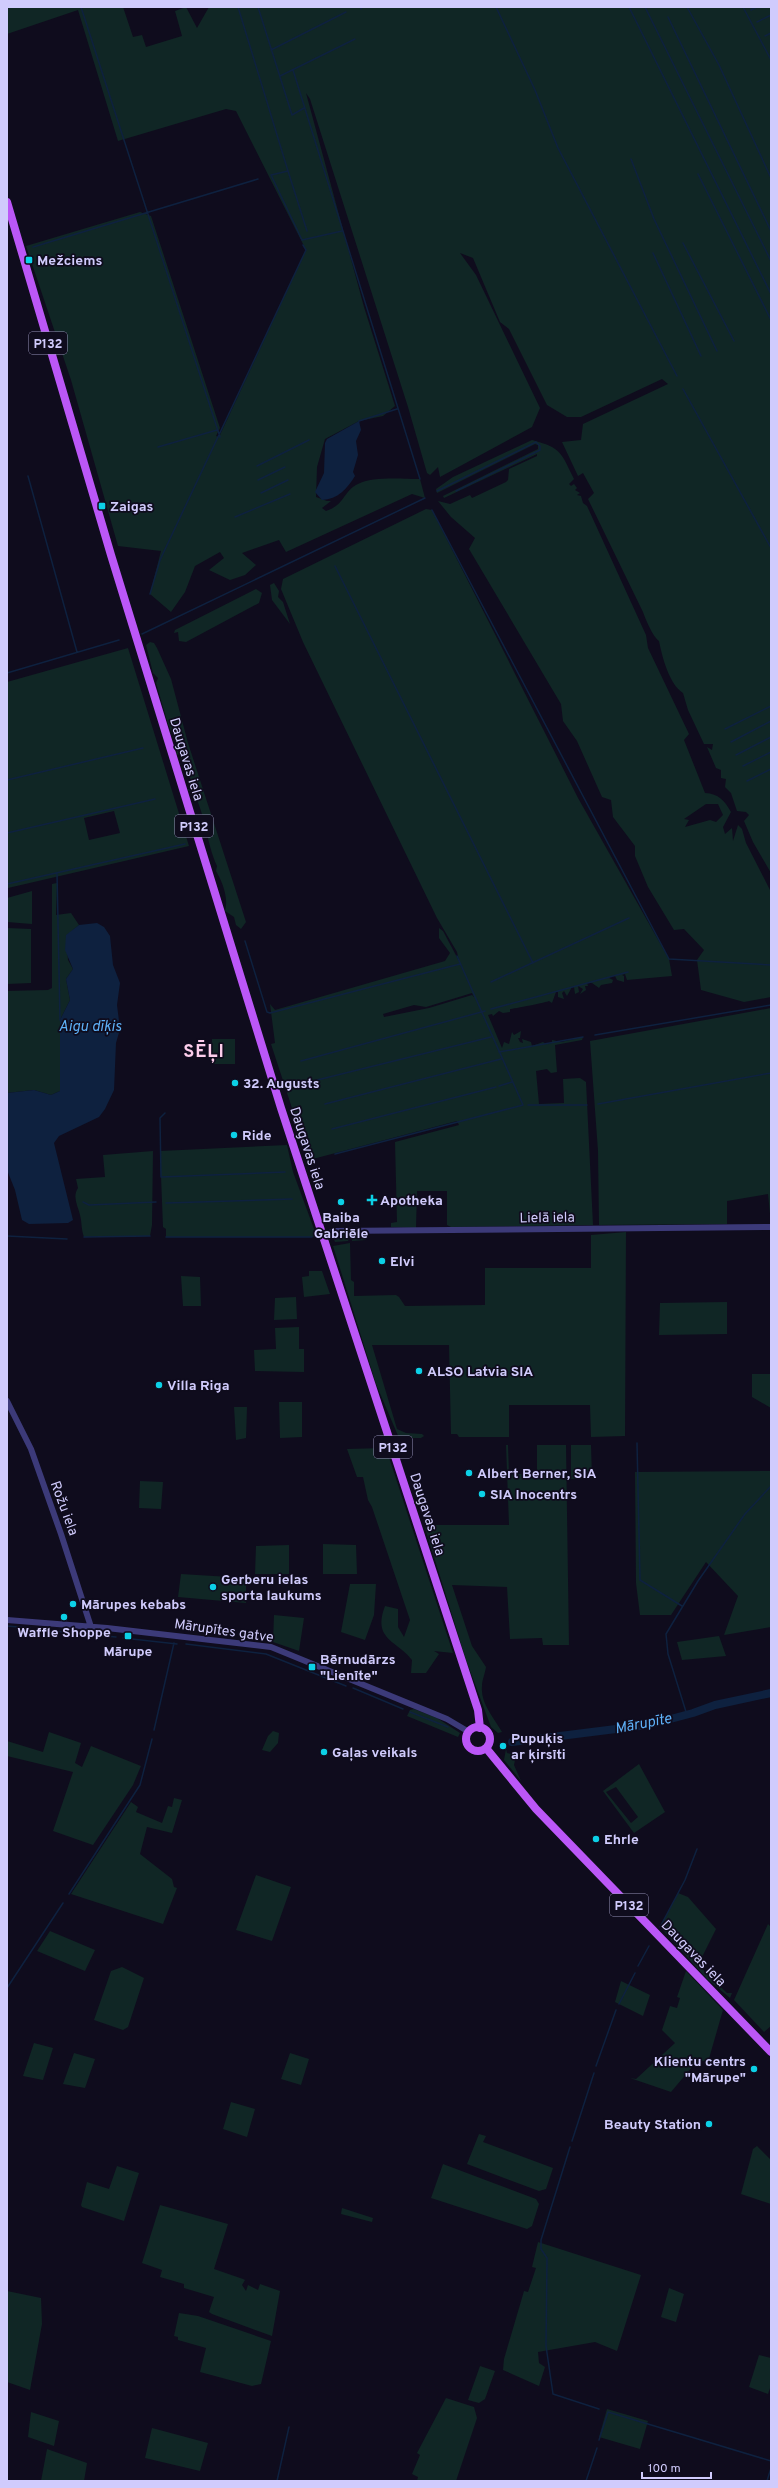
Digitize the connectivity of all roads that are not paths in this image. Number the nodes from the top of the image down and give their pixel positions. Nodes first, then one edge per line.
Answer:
1 (7, 202) edge
2 (771, 1227) edge
3 (325, 1237) junction
4 (7, 1401) edge
5 (7, 1620) edge
6 (91, 1627) junction
7 (480, 1728) junction
8 (469, 1732) junction
9 (486, 1748) junction
10 (771, 2052) edge

1 - 3 main road, Daugavas iela / P132
2 - 3 street, Lielā iela
3 - 7 main road, Daugavas iela / P132
4 - 6 street, Rožu iela
5 - 6 street, Mārupītes gatve
6 - 8 street, Mārupītes gatve
7 - 8 main road
7 - 9 main road, Daugavas iela / P132
8 - 9 main road
9 - 10 main road, Daugavas iela / P132

